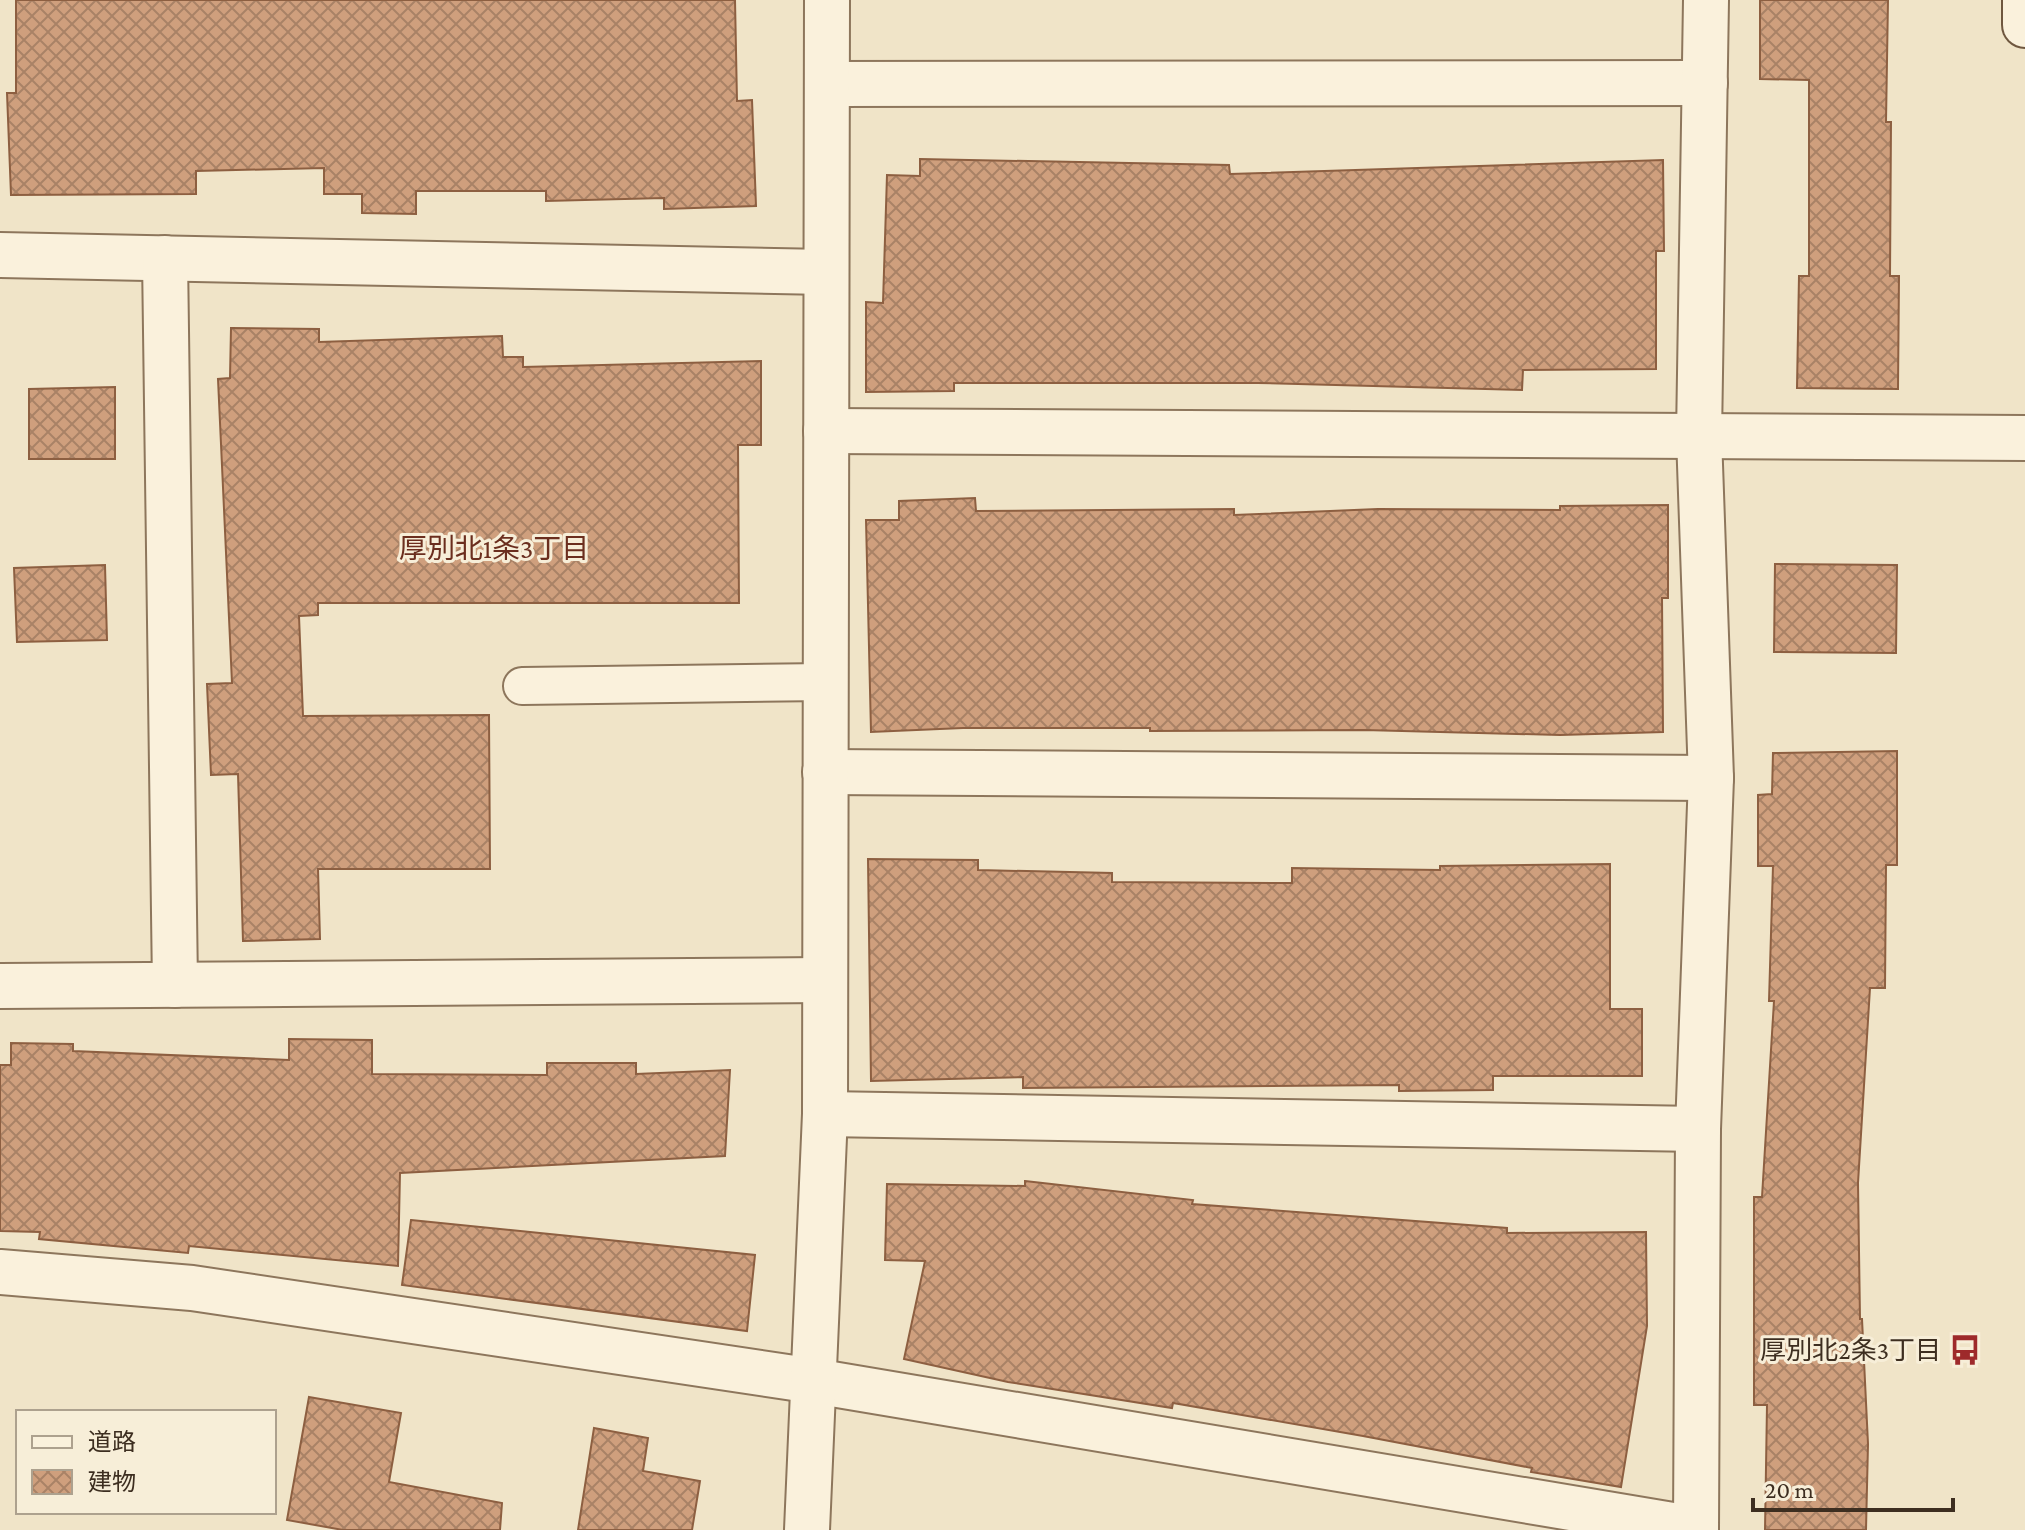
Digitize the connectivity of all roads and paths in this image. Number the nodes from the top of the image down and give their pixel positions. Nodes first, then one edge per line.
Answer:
1 (827, 0) edge
2 (1706, 0) edge
3 (2025, 0) edge
4 (2025, 25) edge
5 (1705, 83) junction
6 (827, 84) junction
7 (0, 255) edge
8 (165, 258) junction
9 (826, 272) junction
10 (826, 431) junction
11 (1699, 436) junction
12 (2025, 438) edge
13 (826, 682) junction
14 (522, 686) dead end
15 (825, 772) junction
16 (1711, 778) junction
17 (825, 980) junction
18 (175, 985) junction
19 (0, 986) edge
20 (825, 1114) junction
21 (1698, 1129) junction
22 (0, 1272) edge
23 (814, 1381) junction
24 (807, 1530) edge

1 - 6 street
2 - 5 street
3 - 4 street
5 - 6 street
5 - 11 street
6 - 9 street
7 - 8 street
8 - 9 street
8 - 18 street
9 - 10 street
10 - 11 street
10 - 13 street
11 - 12 street
11 - 16 street
13 - 14 lane
13 - 15 street
15 - 16 street
15 - 17 street
16 - 21 street
17 - 18 street
17 - 20 street
18 - 19 street
20 - 21 street
20 - 23 street
21 - 23 street
22 - 23 street
23 - 24 street

